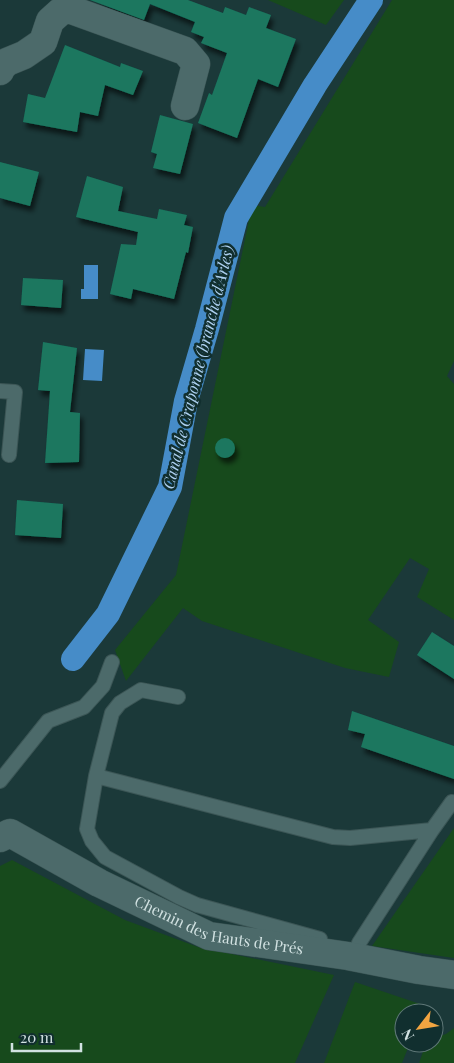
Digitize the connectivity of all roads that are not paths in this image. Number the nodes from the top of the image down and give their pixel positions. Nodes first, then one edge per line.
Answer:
1 (0, 71) edge
2 (185, 106) dead end
3 (0, 391) edge
4 (9, 455) dead end
5 (112, 662) dead end
6 (178, 697) dead end
7 (96, 776) junction
8 (0, 781) edge
9 (452, 802) dead end
10 (432, 830) junction
11 (0, 838) edge
12 (320, 939) dead end
13 (353, 950) junction
14 (454, 975) edge

1 - 2 street
3 - 4 lane
5 - 8 lane
6 - 7 lane
7 - 10 lane
7 - 12 lane
9 - 10 lane
10 - 13 lane
11 - 13 street, Chemin des Hauts de Prés
13 - 14 street, Chemin des Hauts de Prés

